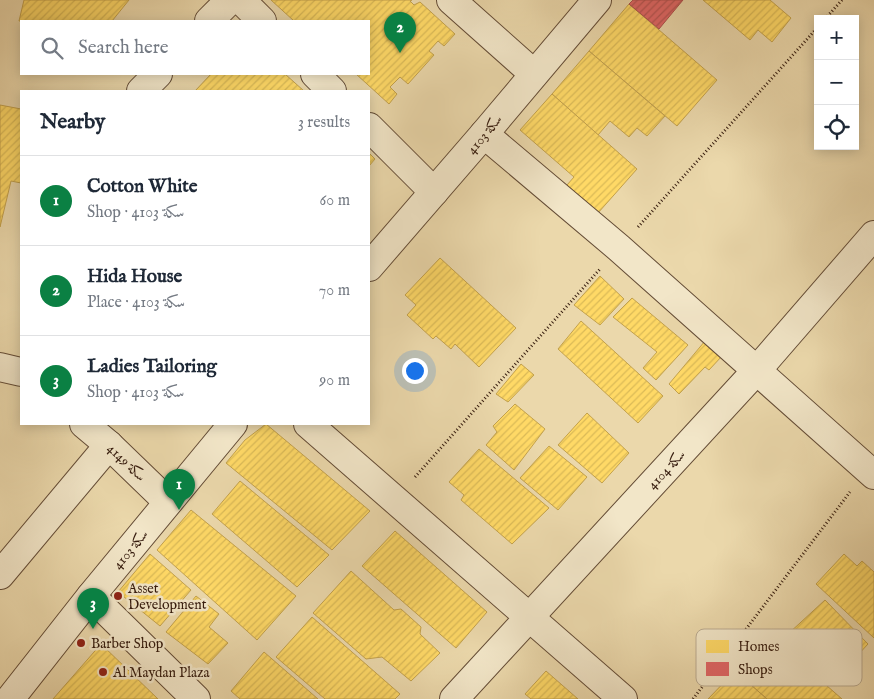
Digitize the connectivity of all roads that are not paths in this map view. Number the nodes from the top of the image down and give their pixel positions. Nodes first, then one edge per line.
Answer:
1 (230, 0) edge
2 (241, 0) edge
3 (451, 0) edge
4 (597, 0) edge
5 (210, 20) edge
6 (261, 20) edge
7 (534, 74) junction
8 (157, 75) edge
9 (316, 75) edge
10 (142, 90) edge
11 (331, 90) edge
12 (370, 129) edge
13 (484, 134) junction
14 (434, 192) junction
15 (874, 235) edge
16 (370, 266) edge
17 (0, 367) edge
18 (757, 370) junction
19 (20, 372) edge
20 (85, 425) edge
21 (233, 425) edge
22 (309, 425) edge
23 (109, 445) junction
24 (871, 472) edge
25 (168, 502) junction
26 (1, 573) edge
27 (91, 596) junction
28 (529, 617) junction
29 (10, 699) edge
30 (196, 699) edge
31 (454, 699) edge
32 (624, 699) edge

1 - 5 street
2 - 6 street
3 - 7 street
4 - 7 street, سكة 4103
7 - 13 street, سكة 4103
8 - 10 street
9 - 11 street
12 - 14 street
13 - 14 street, سكة 4103
13 - 18 street
14 - 16 street, سكة 4103
15 - 18 street, سكة 4104
17 - 19 street
18 - 24 street
18 - 28 street, سكة 4104
20 - 23 street, سكة 4149
21 - 25 street, سكة 4103
22 - 28 street
23 - 25 street, سكة 4149
23 - 26 street
25 - 27 street, سكة 4103
27 - 29 street, سكة 4103
27 - 30 street
28 - 31 street, سكة 4104
28 - 32 street

